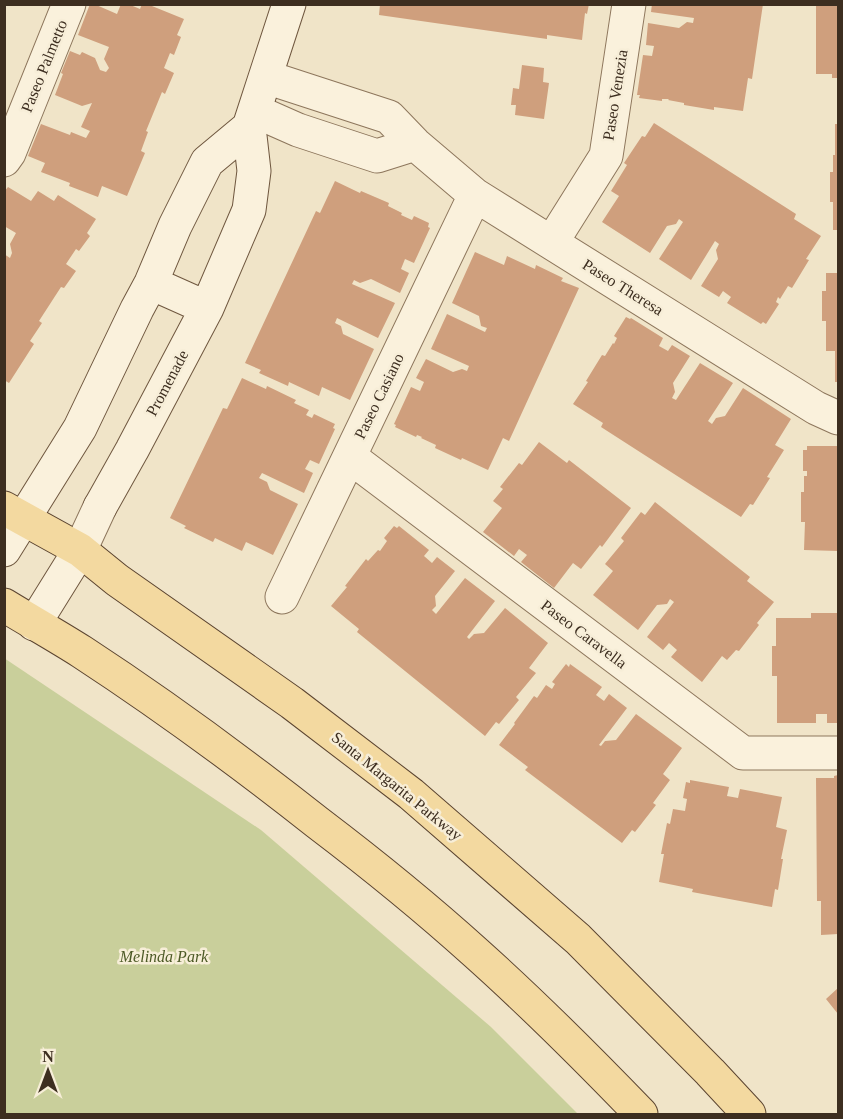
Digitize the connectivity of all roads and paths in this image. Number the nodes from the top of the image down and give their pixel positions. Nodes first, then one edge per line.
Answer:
1 (69, 4) edge
2 (289, 4) edge
3 (629, 4) edge
4 (266, 77) junction
5 (252, 119) junction
6 (415, 144) junction
7 (4, 160) edge
8 (475, 195) junction
9 (552, 242) junction
10 (151, 283) junction
11 (207, 308) junction
12 (838, 418) edge
13 (350, 457) junction
14 (14, 513) edge
15 (4, 550) edge
16 (80, 550) junction
17 (282, 597) dead end
18 (4, 605) edge
19 (34, 624) junction
20 (838, 753) edge
21 (641, 1114) edge
22 (749, 1114) edge

1 - 7 street, Paseo Palmetto
2 - 4 street, Promenade
3 - 9 street, Paseo Venezia
4 - 5 street, Promenade
4 - 6 street, Paseo Theresa
5 - 6 street
5 - 10 street
5 - 11 street, Promenade
6 - 8 street, Paseo Theresa
8 - 9 street, Paseo Theresa
8 - 13 street, Paseo Casiano
9 - 12 street, Paseo Theresa
10 - 11 street
10 - 14 street
11 - 16 street, Promenade
13 - 17 street, Paseo Casiano
13 - 20 street, Paseo Caravella
14 - 15 street
14 - 16 main road, Santa Margarita Parkway
16 - 19 street, Promenade
16 - 22 main road, Santa Margarita Parkway
18 - 19 main road
19 - 21 main road

